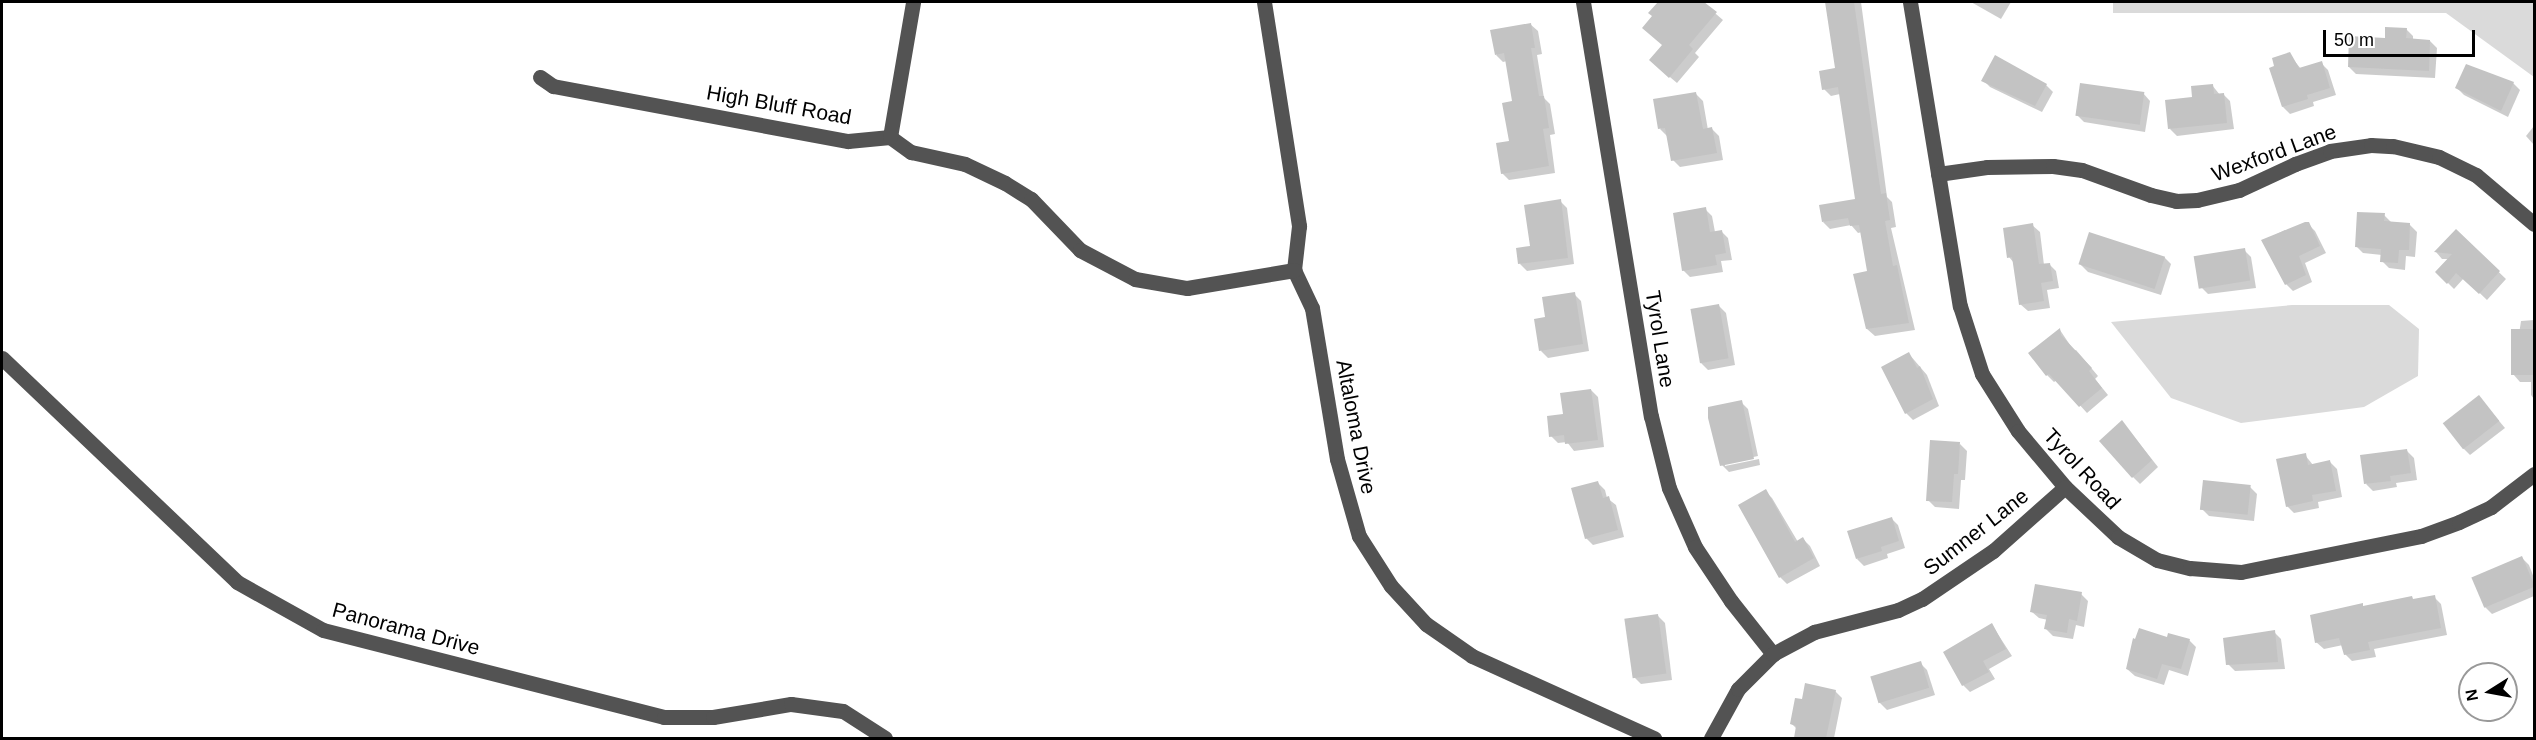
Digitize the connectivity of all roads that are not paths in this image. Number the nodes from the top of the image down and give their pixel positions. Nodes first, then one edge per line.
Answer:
1 (913, 2) edge
2 (1264, 2) edge
3 (1583, 2) edge
4 (1910, 2) edge
5 (540, 77) dead end
6 (890, 137) junction
7 (1938, 174) junction
8 (2535, 224) edge
9 (1294, 270) junction
10 (2, 358) edge
11 (2535, 474) edge
12 (2065, 488) junction
13 (1773, 654) junction
14 (1625, 733) edge
15 (885, 738) edge
16 (1654, 738) edge
17 (1711, 738) edge

1 - 6 street
2 - 9 street
3 - 13 street, Tyrol Lane
4 - 7 street, Tyrol Road
5 - 6 street, High Bluff Road
6 - 9 street
7 - 8 street, Wexford Lane
7 - 12 street, Tyrol Road
9 - 14 street, Altaloma Drive
10 - 15 street, Panorama Drive
11 - 12 street, Tyrol Road
12 - 13 street, Sumner Lane
13 - 17 street, Sumner Lane
14 - 16 street, Altaloma Drive

